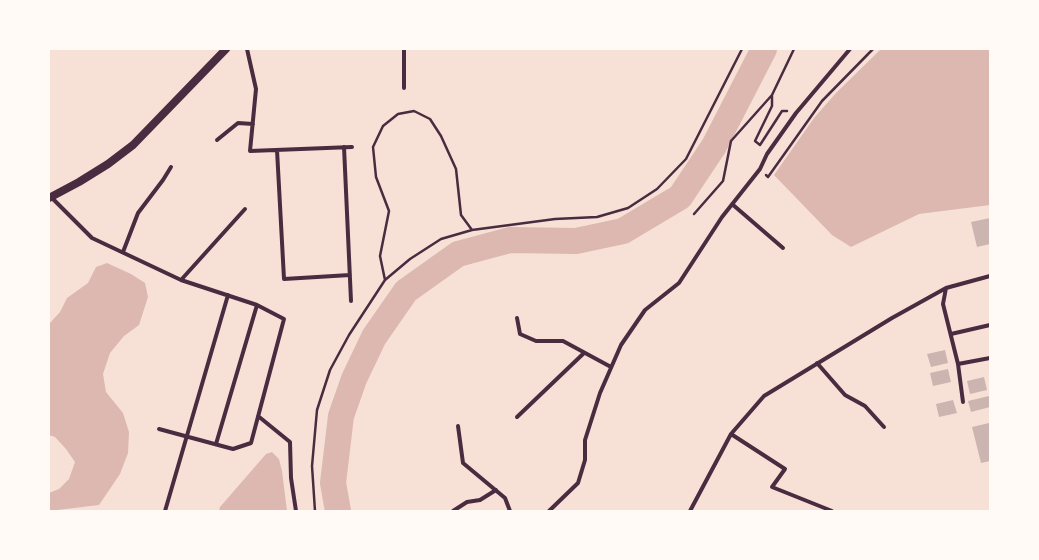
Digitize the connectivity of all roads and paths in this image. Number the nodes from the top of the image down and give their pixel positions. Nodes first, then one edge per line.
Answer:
1 (226, 49) edge
2 (247, 49) edge
3 (404, 49) edge
4 (742, 49) edge
5 (794, 49) edge
6 (850, 49) edge
7 (873, 49) edge
8 (404, 88) dead end
9 (772, 95) junction
10 (796, 113) junction
11 (253, 124) junction
12 (217, 140) dead end
13 (344, 147) junction
14 (352, 147) dead end
15 (277, 150) junction
16 (171, 167) dead end
17 (760, 169) junction
18 (50, 197) edge
19 (732, 204) junction
20 (244, 209) dead end
21 (694, 214) dead end
22 (472, 230) junction
23 (784, 248) dead end
24 (123, 252) junction
25 (350, 275) junction
26 (990, 276) edge
27 (180, 280) junction
28 (385, 280) junction
29 (946, 288) junction
30 (228, 295) junction
31 (351, 301) dead end
32 (257, 305) junction
33 (517, 318) dead end
34 (990, 325) edge
35 (951, 334) junction
36 (584, 353) junction
37 (990, 358) edge
38 (817, 363) junction
39 (958, 364) junction
40 (611, 367) junction
41 (963, 402) dead end
42 (258, 416) junction
43 (517, 417) dead end
44 (458, 426) dead end
45 (884, 427) dead end
46 (159, 428) dead end
47 (731, 434) junction
48 (187, 437) junction
49 (216, 444) junction
50 (496, 490) junction
51 (165, 511) edge
52 (296, 511) edge
53 (315, 511) edge
54 (453, 511) edge
55 (510, 511) edge
56 (549, 511) edge
57 (690, 511) edge
58 (832, 511) edge

1 - 18 main road
2 - 11 street
3 - 8 street
4 - 22 path
5 - 9 path
6 - 10 street
7 - 17 path
9 - 10 path
9 - 21 path
10 - 17 street
11 - 12 street
11 - 15 street
13 - 14 street
13 - 15 street
13 - 25 street
15 - 25 street
16 - 24 street
17 - 19 street
18 - 24 street
19 - 23 street
19 - 40 street
20 - 27 street
22 - 28 path
22 - 28 path
24 - 27 street
25 - 31 street
26 - 29 street
27 - 30 street
28 - 53 path
29 - 35 street
29 - 38 street
30 - 32 street
30 - 48 street
32 - 42 street
32 - 49 street
33 - 36 street
34 - 35 street
35 - 39 street
36 - 40 street
36 - 43 street
37 - 39 street
38 - 45 street
38 - 47 street
39 - 41 street
40 - 56 street
42 - 49 street
42 - 52 street
44 - 50 street
46 - 48 street
47 - 57 street
47 - 58 street
48 - 49 street
48 - 51 street
50 - 54 street
50 - 55 street

